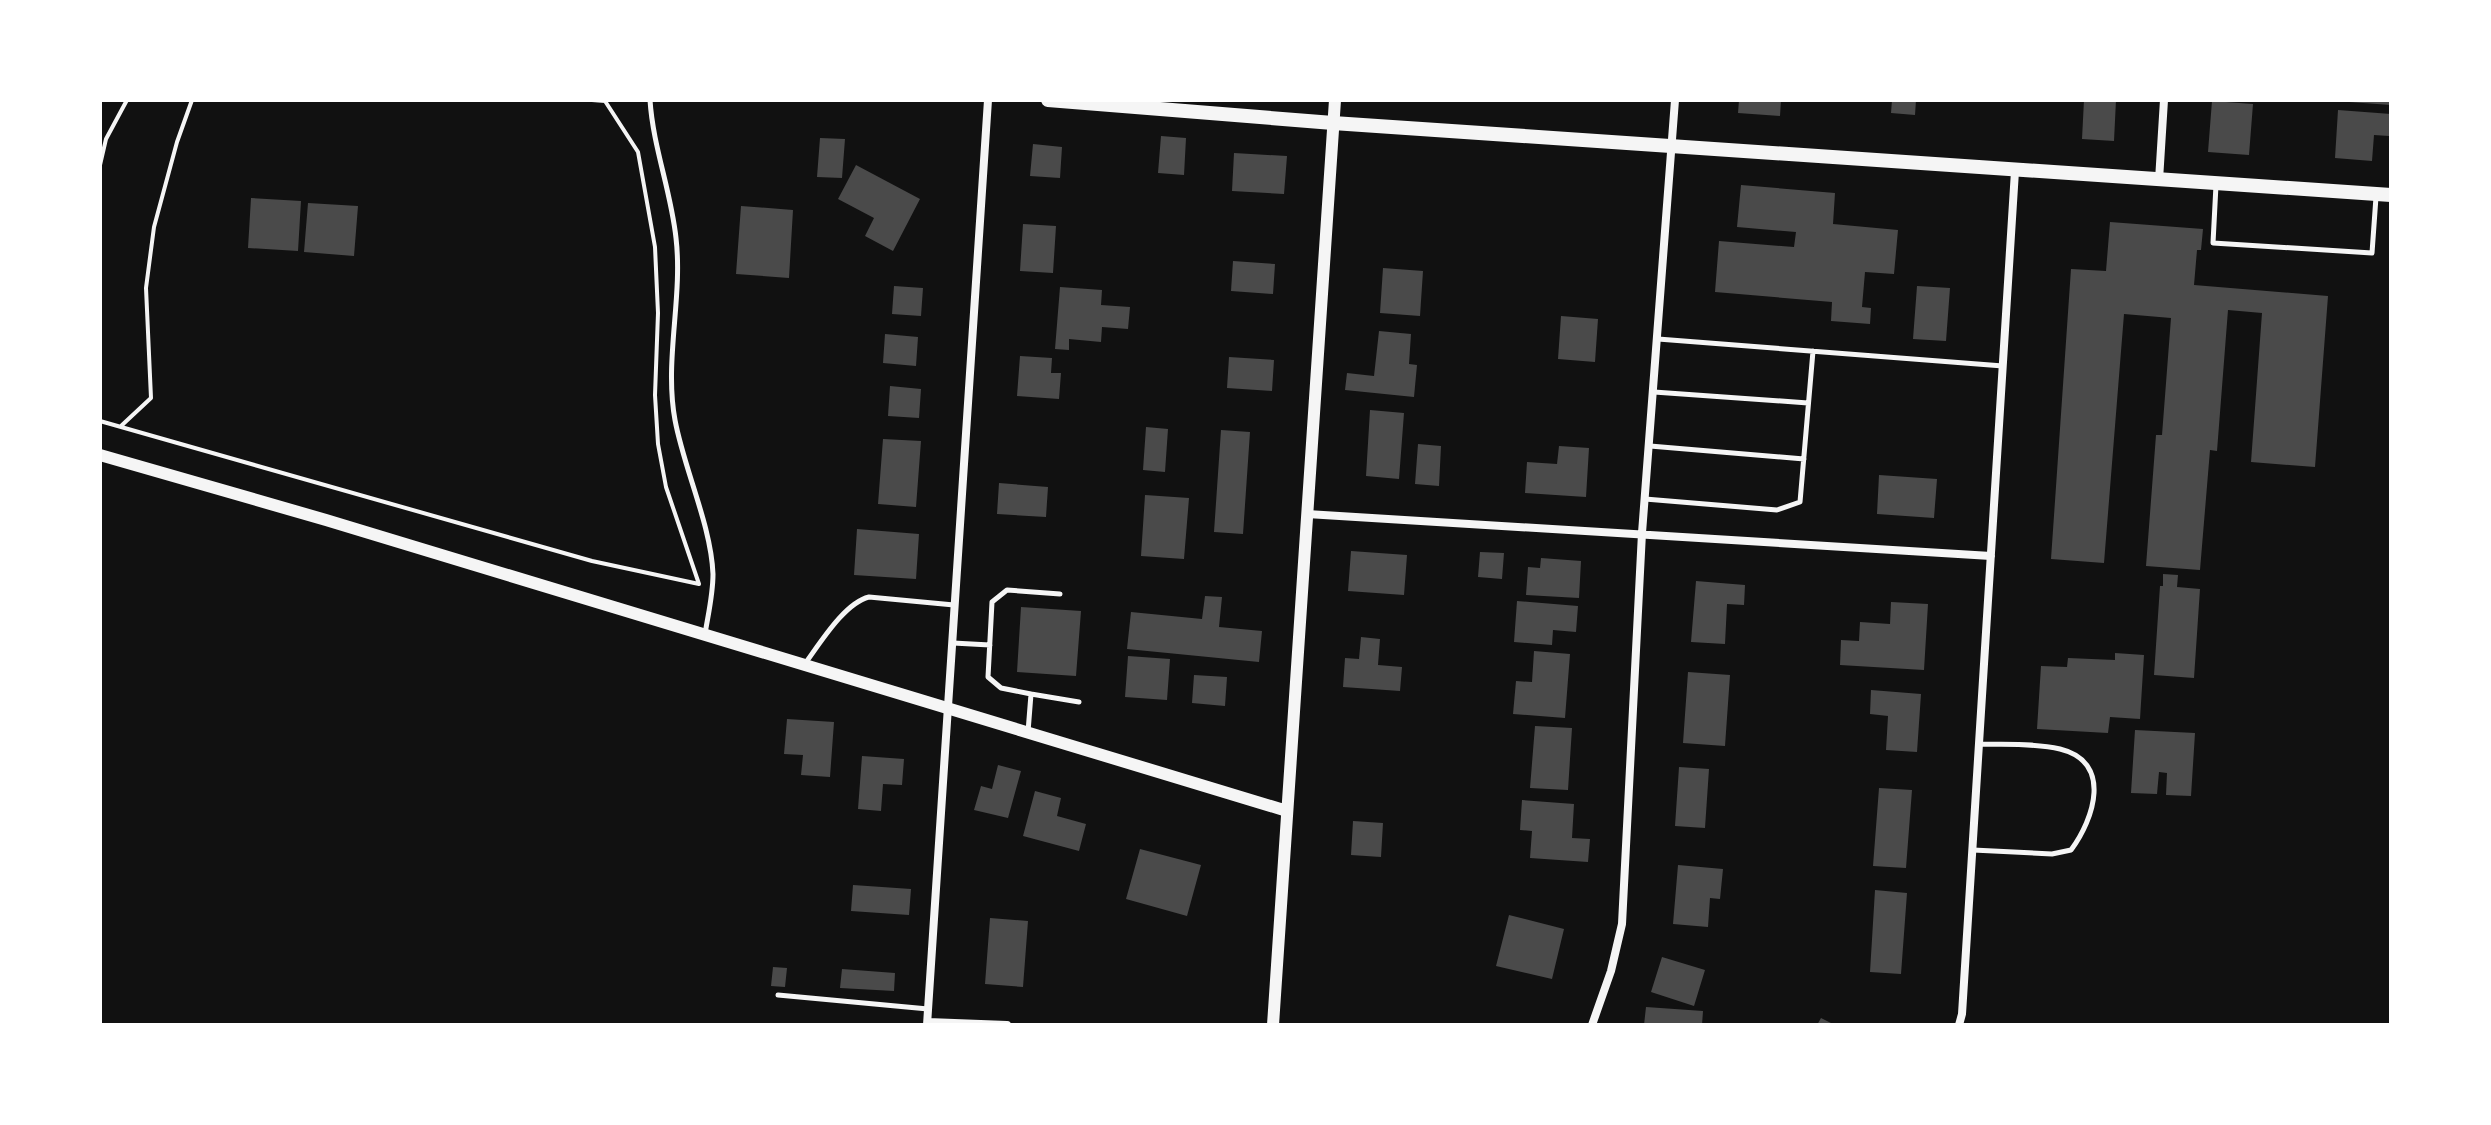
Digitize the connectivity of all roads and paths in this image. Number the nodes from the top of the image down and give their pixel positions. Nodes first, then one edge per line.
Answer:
1 (127, 100) edge
2 (192, 100) edge
3 (592, 100) edge
4 (650, 100) edge
5 (988, 100) edge
6 (1048, 100) edge
7 (1335, 100) edge
8 (1675, 100) edge
9 (2164, 100) edge
10 (1333, 123) junction
11 (1671, 147) junction
12 (100, 165) edge
13 (2015, 171) junction
14 (2159, 180) junction
15 (2216, 184) junction
16 (2383, 195) edge
17 (1657, 339) junction
18 (1813, 351) junction
19 (2003, 366) junction
20 (1653, 392) junction
21 (1808, 403) junction
22 (100, 421) edge
23 (120, 427) junction
24 (1649, 446) junction
25 (100, 455) edge
26 (1804, 459) junction
27 (1645, 499) junction
28 (1307, 514) junction
29 (1642, 533) junction
30 (1991, 556) junction
31 (1060, 594) dead end
32 (955, 605) junction
33 (704, 635) junction
34 (953, 643) junction
35 (990, 645) junction
36 (803, 665) junction
37 (1031, 694) junction
38 (1079, 702) dead end
39 (947, 710) junction
40 (1028, 733) junction
41 (1979, 744) junction
42 (1287, 811) junction
43 (1973, 850) junction
44 (778, 995) dead end
45 (929, 1010) junction
46 (928, 1023) edge
47 (1007, 1025) edge
48 (1273, 1025) edge
49 (1592, 1025) edge
50 (1959, 1025) edge

1 - 12 path
2 - 23 path
3 - 23 path
4 - 33 lane
5 - 32 street
6 - 10 main road
7 - 10 street
8 - 11 street
9 - 14 street
10 - 11 main road
10 - 28 street
11 - 13 main road
11 - 17 street
13 - 14 main road
13 - 19 street
14 - 15 main road
15 - 16 main road
15 - 16 lane
17 - 18 lane
17 - 20 street
18 - 19 lane
18 - 21 lane
19 - 30 street
20 - 21 lane
20 - 24 street
21 - 26 lane
22 - 23 path
24 - 26 lane
24 - 27 street
25 - 33 street
26 - 27 lane
27 - 29 street
28 - 29 street
28 - 42 street
29 - 30 street
29 - 49 street
30 - 41 street
31 - 35 lane
32 - 34 street
32 - 36 lane
33 - 36 street
34 - 35 lane
34 - 39 street
35 - 37 lane
36 - 39 street
37 - 38 lane
37 - 40 lane
39 - 40 street
39 - 45 street
40 - 42 street
41 - 43 street
41 - 43 lane
42 - 48 street
43 - 50 street
44 - 45 lane
45 - 46 street
46 - 47 street

